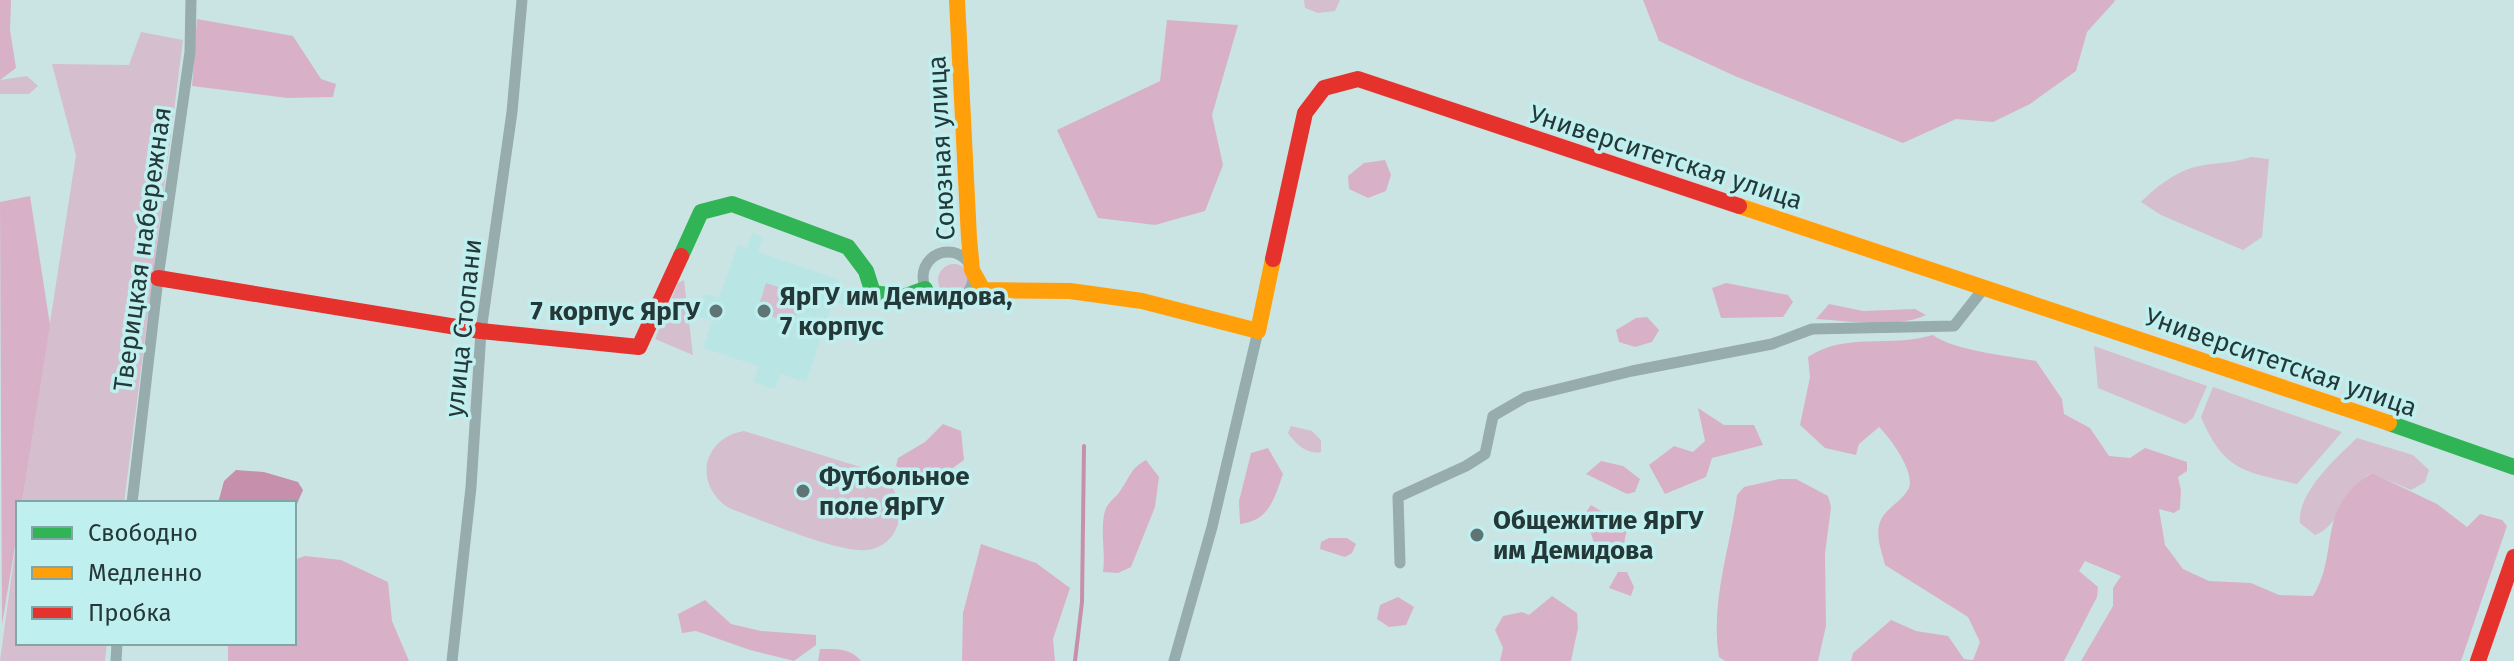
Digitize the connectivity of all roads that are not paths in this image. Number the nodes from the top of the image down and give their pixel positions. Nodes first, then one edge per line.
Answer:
1 (191, 0) edge
2 (522, 0) edge
3 (957, 0) edge
4 (972, 270) junction
5 (158, 278) junction
6 (1984, 288) junction
7 (925, 289) junction
8 (975, 291) junction
9 (481, 331) junction
10 (1258, 331) junction
11 (2514, 467) edge
12 (132, 501) edge
13 (2514, 557) edge
14 (1400, 563) dead end
15 (452, 661) edge
16 (1174, 661) edge
17 (2478, 661) edge

1 - 5 street, Тверицкая набережная
2 - 9 street, улица Стопани
3 - 4 street, Союзная улица
4 - 7 street
4 - 8 street, Союзная улица
5 - 9 street
5 - 12 street, Тверицкая набережная
6 - 10 street, Университетская улица
6 - 11 street, Университетская улица
6 - 14 street
7 - 8 street
7 - 9 street
8 - 10 street
9 - 15 street, улица Стопани
10 - 16 street
13 - 17 street

